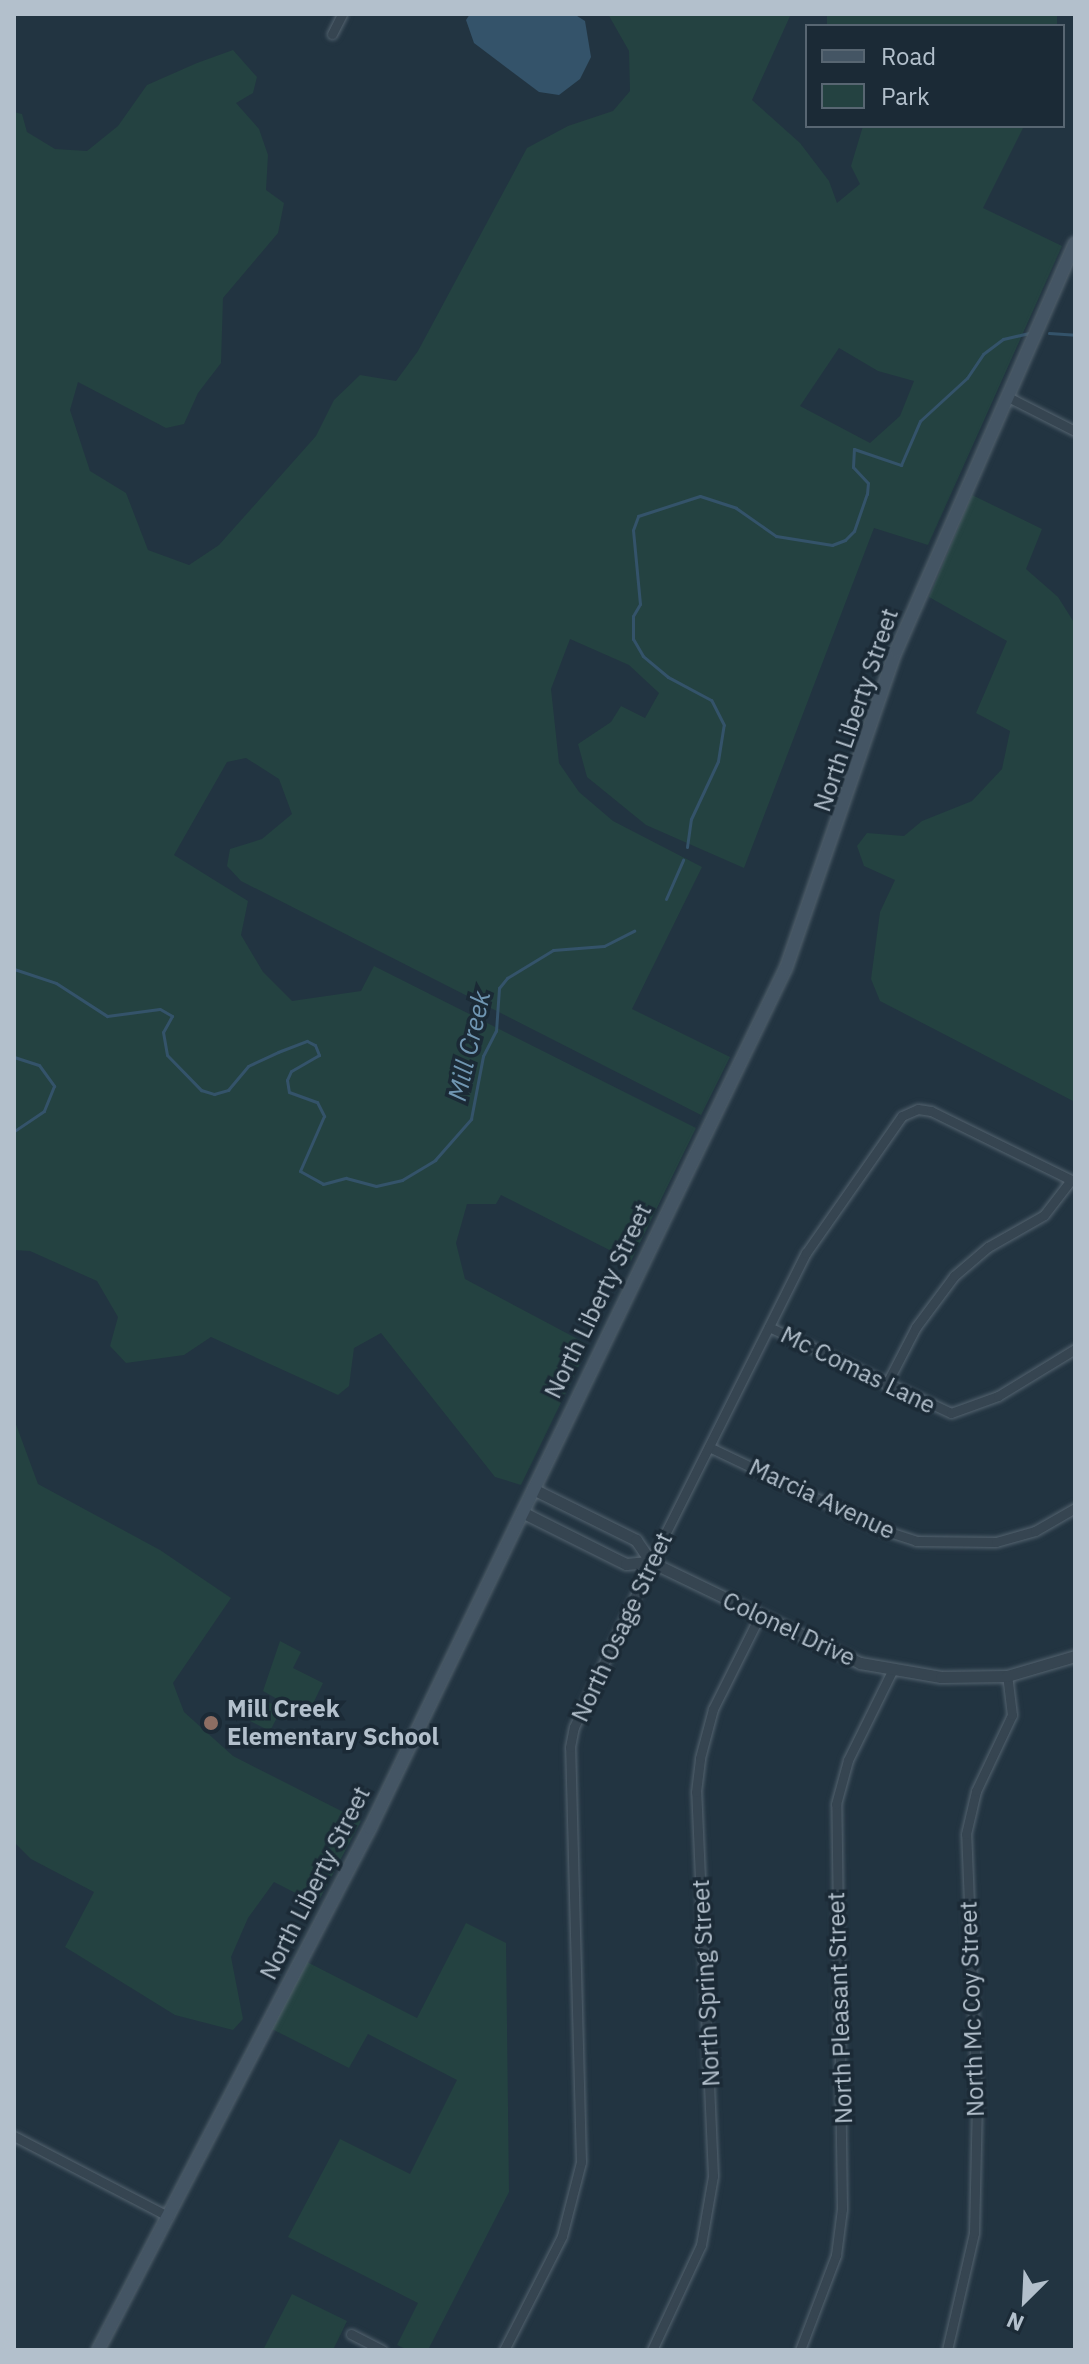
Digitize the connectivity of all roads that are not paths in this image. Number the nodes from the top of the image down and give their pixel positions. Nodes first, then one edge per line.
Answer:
1 (342, 14) edge
2 (332, 34) dead end
3 (1075, 244) edge
4 (1008, 397) junction
5 (1075, 431) edge
6 (1073, 1181) edge
7 (769, 1327) junction
8 (1075, 1349) edge
9 (886, 1385) junction
10 (709, 1447) junction
11 (533, 1489) junction
12 (1075, 1508) edge
13 (522, 1512) junction
14 (651, 1562) junction
15 (759, 1617) junction
16 (1075, 1656) edge
17 (892, 1671) junction
18 (1007, 1676) junction
19 (14, 2136) edge
20 (168, 2216) junction
21 (351, 2334) dead end
22 (98, 2350) edge
23 (382, 2350) edge
24 (504, 2350) edge
25 (652, 2350) edge
26 (800, 2350) edge
27 (947, 2350) edge

1 - 2 street
3 - 4 main road, North Liberty Street
4 - 5 street
4 - 11 main road, North Liberty Street
6 - 7 street, North Osage Street
6 - 9 street
7 - 9 street, Mc Comas Lane
7 - 10 street, North Osage Street
8 - 9 street, Mc Comas Lane
10 - 12 street, Marcia Avenue
10 - 14 street, North Osage Street
11 - 13 main road, North Liberty Street
11 - 14 street, Colonel Drive
13 - 14 street, Colonel Drive
13 - 20 main road, North Liberty Street
14 - 15 street, Colonel Drive
14 - 24 street, North Osage Street
15 - 17 street, Colonel Drive
15 - 25 street, North Spring Street
16 - 18 street, Colonel Drive
17 - 18 street, Colonel Drive
17 - 26 street, North Pleasant Street
18 - 27 street, North Mc Coy Street
19 - 20 street
20 - 22 main road, North Liberty Street
21 - 23 street

